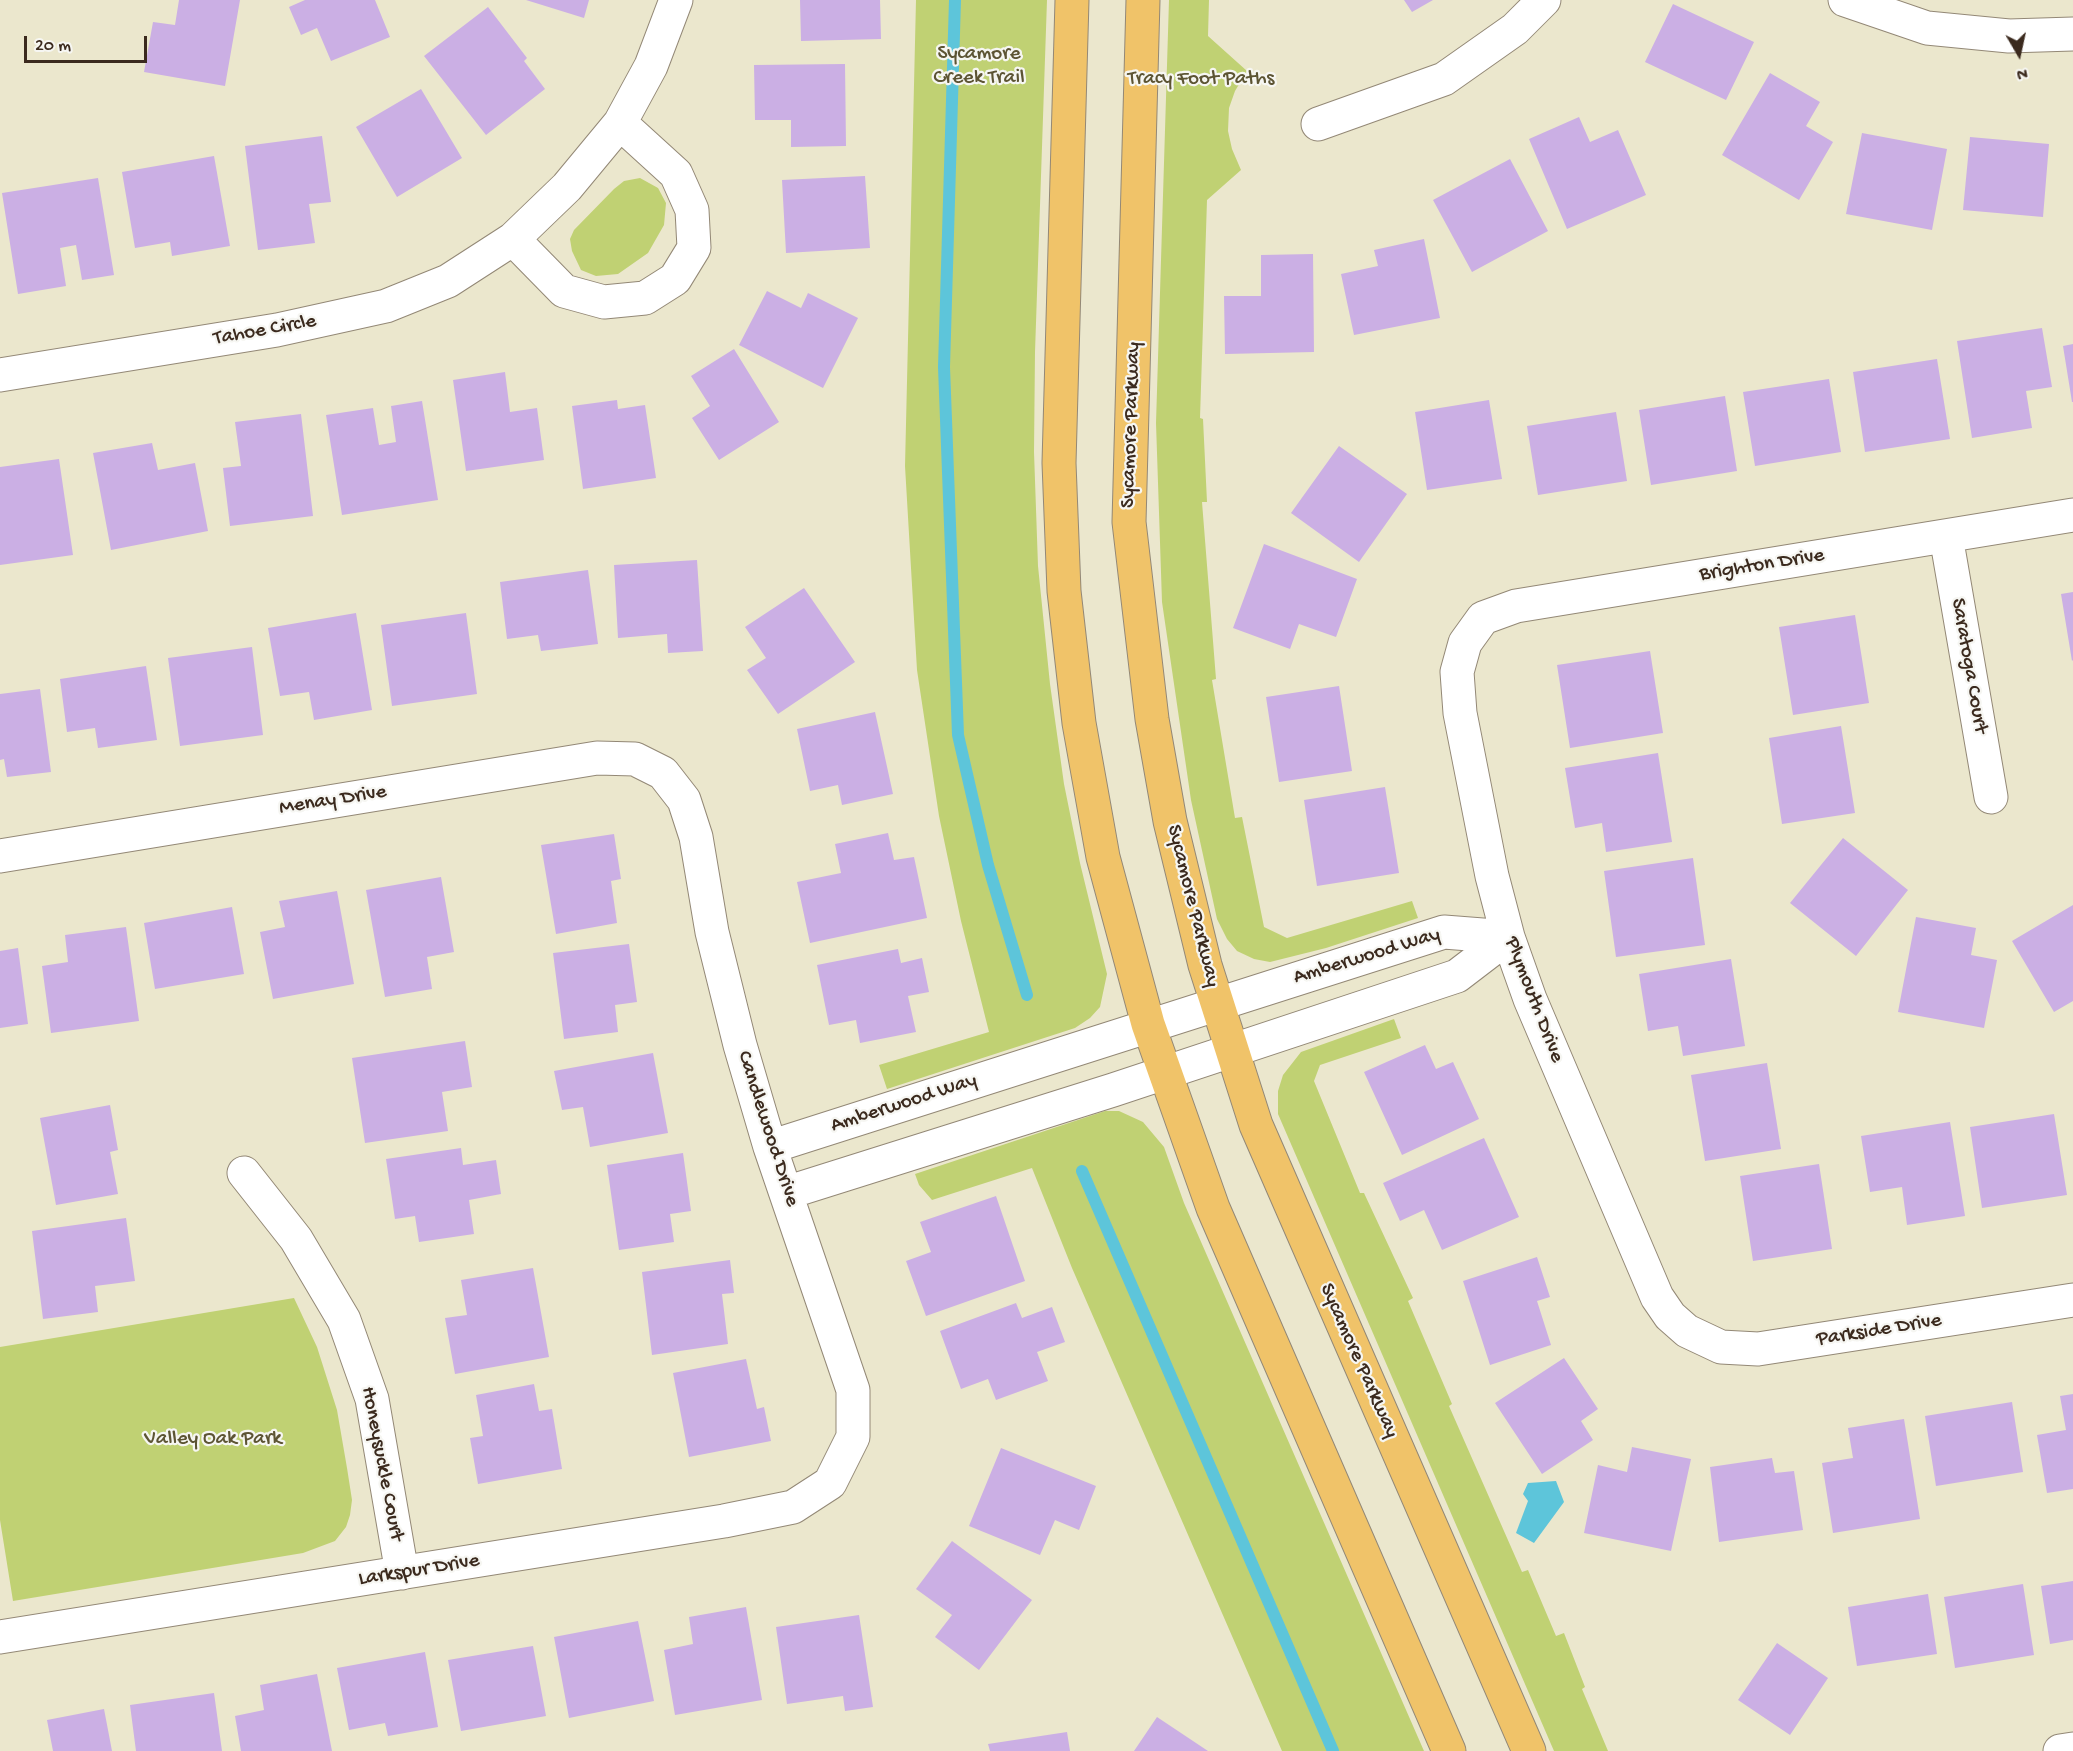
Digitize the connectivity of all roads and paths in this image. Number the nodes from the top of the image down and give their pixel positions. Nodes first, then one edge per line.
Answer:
1 (676, 0) edge
2 (1072, 0) edge
3 (1143, 0) edge
4 (1544, 0) edge
5 (1845, 0) edge
6 (2073, 34) edge
7 (620, 123) junction
8 (1318, 124) dead end
9 (513, 239) junction
10 (0, 375) edge
11 (2073, 515) edge
12 (1946, 536) junction
13 (1465, 643) joint
14 (663, 773) joint
15 (1990, 797) dead end
16 (0, 855) edge
17 (1508, 937) junction
18 (1216, 1003) junction
19 (1148, 1024) junction
20 (1230, 1050) junction
21 (1164, 1073) junction
22 (770, 1147) junction
23 (244, 1173) dead end
24 (786, 1193) junction
25 (2073, 1300) edge
26 (1687, 1331) joint
27 (830, 1483) joint
28 (402, 1573) junction
29 (0, 1637) edge
30 (2073, 1749) edge
31 (1449, 1751) edge
32 (1529, 1751) edge
33 (2060, 1751) edge

1 - 7 street, Tahoe Circle
2 - 19 main road
3 - 18 main road, Sycamore Parkway
4 - 8 street
5 - 6 street
7 - 9 street, Tahoe Circle
7 - 9 street
9 - 10 street, Tahoe Circle
11 - 12 street, Brighton Drive
12 - 13 street, Brighton Drive
12 - 15 street, Saratoga Court
13 - 17 street, Plymouth Drive
14 - 16 street, Menay Drive
14 - 22 street, Candlewood Drive
17 - 18 street, Amberwood Way
17 - 20 street, Amberwood Way
17 - 26 street, Plymouth Drive
18 - 19 street, Amberwood Way
18 - 20 main road, Sycamore Parkway
19 - 21 main road
19 - 22 street, Amberwood Way
20 - 21 street, Amberwood Way
20 - 32 main road, Sycamore Parkway
21 - 24 street, Amberwood Way
21 - 31 main road
22 - 24 street, Candlewood Drive
23 - 28 street, Honeysuckle Court
24 - 27 street, Candlewood Drive
25 - 26 street, Parkside Drive
27 - 28 street, Larkspur Drive
28 - 29 street, Larkspur Drive
30 - 33 street

